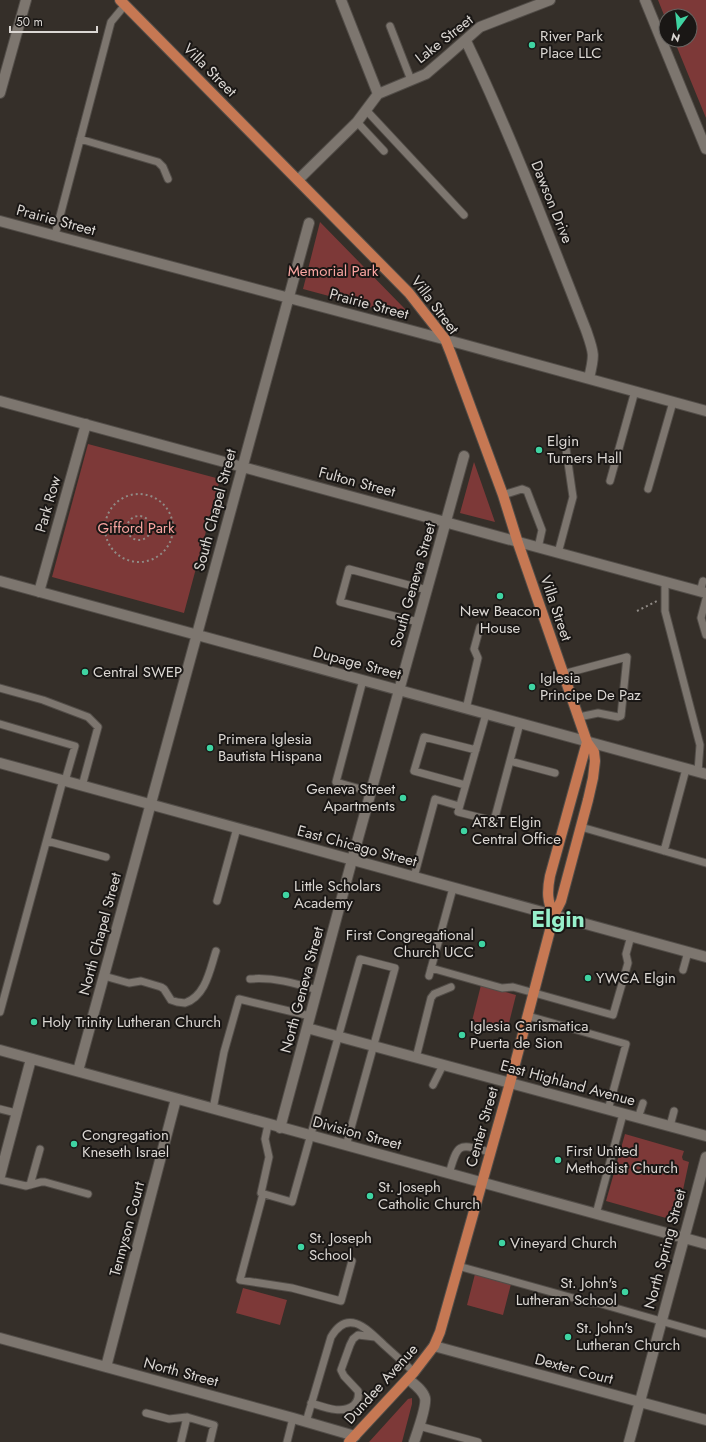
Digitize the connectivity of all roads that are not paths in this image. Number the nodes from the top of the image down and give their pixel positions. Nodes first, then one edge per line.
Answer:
1 (26, 0) edge
2 (341, 0) edge
3 (550, 0) edge
4 (645, 0) edge
5 (123, 3) edge
6 (534, 3) edge
7 (390, 26) dead end
8 (466, 41) junction
9 (411, 80) junction
10 (0, 93) edge
11 (378, 94) junction
12 (366, 110) junction
13 (357, 122) junction
14 (80, 139) junction
15 (706, 149) edge
16 (384, 151) dead end
17 (168, 179) dead end
18 (298, 180) junction
19 (464, 215) dead end
20 (0, 221) edge
21 (308, 223) dead end
22 (55, 235) junction
23 (288, 298) junction
24 (445, 339) junction
25 (589, 378) junction
26 (635, 392) junction
27 (0, 401) edge
28 (673, 402) junction
29 (706, 411) edge
30 (86, 424) junction
31 (565, 442) dead end
32 (464, 456) dead end
33 (242, 467) junction
34 (610, 481) dead end
35 (648, 489) dead end
36 (503, 495) junction
37 (446, 522) junction
38 (518, 543) junction
39 (538, 548) junction
40 (558, 553) junction
41 (703, 580) dead end
42 (0, 581) edge
43 (665, 582) junction
44 (427, 590) junction
45 (39, 592) junction
46 (704, 595) edge
47 (418, 622) junction
48 (480, 627) dead end
49 (196, 635) junction
50 (706, 635) edge
51 (563, 674) junction
52 (363, 680) junction
53 (0, 688) edge
54 (399, 690) junction
55 (466, 708) junction
56 (486, 714) junction
57 (579, 717) junction
58 (520, 723) junction
59 (0, 724) edge
60 (587, 742) junction
61 (476, 750) junction
62 (510, 761) junction
63 (0, 763) edge
64 (686, 769) junction
65 (702, 773) edge
66 (555, 774) dead end
67 (64, 781) junction
68 (466, 785) junction
69 (82, 786) junction
70 (371, 792) junction
71 (151, 804) junction
72 (459, 806) junction
73 (581, 827) junction
74 (237, 828) junction
75 (46, 841) junction
76 (664, 851) junction
77 (106, 857) dead end
78 (352, 860) junction
79 (706, 863) edge
80 (414, 877) junction
81 (453, 888) junction
82 (217, 901) dead end
83 (554, 915) junction
84 (631, 936) junction
85 (216, 951) dead end
86 (688, 952) junction
87 (706, 957) edge
88 (432, 968) junction
89 (683, 970) dead end
90 (104, 976) junction
91 (429, 976) dead end
92 (250, 979) dead end
93 (451, 987) dead end
94 (317, 990) junction
95 (534, 993) junction
96 (0, 1012) edge
97 (310, 1016) junction
98 (528, 1016) junction
99 (307, 1028) junction
100 (340, 1037) junction
101 (374, 1046) junction
102 (0, 1050) edge
103 (416, 1058) junction
104 (31, 1059) junction
105 (442, 1065) junction
106 (78, 1071) junction
107 (510, 1083) junction
108 (433, 1085) dead end
109 (176, 1099) junction
110 (642, 1103) dead end
111 (0, 1109) edge
112 (213, 1109) junction
113 (608, 1110) junction
114 (674, 1111) dead end
115 (16, 1113) junction
116 (623, 1114) junction
117 (638, 1118) junction
118 (268, 1125) junction
119 (670, 1126) junction
120 (280, 1128) junction
121 (311, 1136) junction
122 (706, 1136) edge
123 (346, 1146) junction
124 (40, 1149) dead end
125 (490, 1152) junction
126 (706, 1157) edge
127 (448, 1174) junction
128 (0, 1176) edge
129 (0, 1180) edge
130 (482, 1183) junction
131 (30, 1185) junction
132 (88, 1194) dead end
133 (263, 1194) junction
134 (596, 1214) junction
135 (684, 1238) junction
136 (706, 1244) edge
137 (352, 1261) dead end
138 (458, 1266) junction
139 (661, 1322) junction
140 (706, 1334) edge
141 (375, 1337) junction
142 (0, 1338) edge
143 (434, 1346) junction
144 (106, 1367) junction
145 (411, 1375) junction
146 (639, 1402) junction
147 (312, 1403) junction
148 (146, 1414) dead end
149 (187, 1417) junction
150 (293, 1418) junction
151 (706, 1420) edge
152 (306, 1422) junction
153 (419, 1426) junction
154 (352, 1439) edge
155 (181, 1442) edge
156 (210, 1442) edge
157 (287, 1442) edge
158 (414, 1442) edge
159 (478, 1442) edge
160 (629, 1442) edge

1 - 10 street
2 - 11 street
3 - 6 street, Lake Street
4 - 15 street
5 - 14 lane
5 - 18 main road, Villa Street
6 - 8 street, Lake Street
7 - 9 lane
8 - 9 street, Lake Street
8 - 25 street, Dawson Drive
9 - 11 street, Lake Street
11 - 12 street
12 - 13 street
12 - 19 lane
13 - 16 lane
13 - 18 street
14 - 17 lane
14 - 22 lane
18 - 24 main road, Villa Street
20 - 22 street, Prairie Street
21 - 23 street, South Chapel Street
22 - 23 street, Prairie Street
23 - 24 street, Prairie Street
23 - 33 street, South Chapel Street
24 - 25 street, Prairie Street
24 - 36 main road, Villa Street
25 - 26 street, Prairie Street
26 - 28 street, Prairie Street
26 - 34 lane
27 - 30 street, Fulton Street
28 - 29 street, Prairie Street
28 - 35 lane
30 - 33 street, Fulton Street
30 - 45 street, Park Row
31 - 40 lane
32 - 37 street, South Geneva Street
33 - 37 street, Fulton Street
33 - 49 street, South Chapel Street
36 - 38 main road, Villa Street
36 - 39 lane
37 - 38 street, Fulton Street
37 - 44 street, South Geneva Street
38 - 39 street, Fulton Street
38 - 51 main road, Villa Street
39 - 40 street, Fulton Street
40 - 43 street, Fulton Street
41 - 46 lane
42 - 45 street, Dupage Street
43 - 46 street, Fulton Street
43 - 65 lane
44 - 47 street, South Geneva Street
44 - 47 lane
45 - 49 street, Dupage Street
46 - 50 lane
47 - 54 street, South Geneva Street
48 - 55 lane
49 - 52 street, Dupage Street
49 - 71 street, South Chapel Street
51 - 57 main road, Villa Street
51 - 57 lane
52 - 54 street, Dupage Street
52 - 70 lane
53 - 69 lane
54 - 55 street, Dupage Street
54 - 70 street, South Geneva Street
55 - 56 street, Dupage Street
56 - 58 street, Dupage Street
56 - 61 lane
57 - 60 main road, Villa Street
58 - 60 street, Dupage Street
58 - 62 lane
59 - 67 lane
60 - 64 street, Dupage Street
60 - 73 main road, Villa Street
60 - 83 main road
61 - 68 lane
61 - 68 lane
62 - 66 lane
62 - 72 lane
63 - 67 street, East Chicago Street
64 - 65 street, Dupage Street
64 - 76 lane
67 - 69 street, East Chicago Street
67 - 75 lane
68 - 72 lane
69 - 71 street, East Chicago Street
70 - 78 street, South Geneva Street
71 - 74 street, East Chicago Street
71 - 90 street, North Chapel Street
72 - 80 lane
73 - 76 lane
73 - 83 main road, Villa Street
74 - 78 street, East Chicago Street
74 - 82 lane
75 - 77 lane
75 - 96 lane
76 - 79 lane
78 - 80 street, East Chicago Street
78 - 94 street, North Geneva Street
80 - 81 street, East Chicago Street
81 - 83 street, East Chicago Street
81 - 88 lane
83 - 84 street, East Chicago Street
83 - 95 main road, Center Street
84 - 86 street, East Chicago Street
84 - 95 lane
85 - 90 lane
86 - 87 street, East Chicago Street
86 - 89 lane
88 - 91 lane
88 - 95 lane
90 - 106 street, North Chapel Street
92 - 94 lane
93 - 103 lane
94 - 97 street, North Geneva Street
95 - 98 main road, Center Street
97 - 99 street, North Geneva Street
97 - 112 lane
98 - 107 main road, Center Street
98 - 113 lane
99 - 100 street, East Highland Avenue
99 - 120 street, North Geneva Street
100 - 101 street, East Highland Avenue
100 - 101 lane
100 - 121 lane
101 - 103 street, East Highland Avenue
101 - 123 lane
102 - 104 street, Division Street
103 - 105 street, East Highland Avenue
104 - 106 street, Division Street
104 - 115 street
105 - 107 street, East Highland Avenue
105 - 108 lane
106 - 109 street, Division Street
107 - 113 street, East Highland Avenue
107 - 125 main road, Center Street
109 - 112 street, Division Street
109 - 144 street, Tennyson Court
110 - 117 lane
111 - 115 lane
112 - 118 street, Division Street
113 - 116 street, East Highland Avenue
114 - 119 lane
115 - 128 street
116 - 117 street, East Highland Avenue
116 - 134 lane
117 - 119 street, East Highland Avenue
118 - 120 street, Division Street
118 - 133 lane
119 - 122 street, East Highland Avenue
120 - 121 street, Division Street
121 - 123 street, Division Street
121 - 133 lane
123 - 127 street, Division Street
124 - 131 lane
125 - 127 lane
125 - 130 main road, Center Street
126 - 135 street, North Spring Street
127 - 130 street, Division Street
129 - 131 lane
130 - 134 street, Division Street
130 - 138 main road, Center Street
131 - 132 lane
133 - 137 lane
134 - 135 street, Division Street
135 - 136 street, Division Street
135 - 139 street, North Spring Street
138 - 139 lane
138 - 143 main road, Center Street
139 - 140 lane
139 - 146 street, North Spring Street
141 - 145 lane
141 - 147 lane
141 - 147 lane
142 - 144 street, North Street
143 - 145 main road, Dundee Avenue
143 - 146 street, Dexter Court
144 - 150 street, North Street
145 - 153 street
145 - 154 main road, Dundee Avenue
146 - 151 street, Dexter Court
146 - 160 street, North Spring Street
147 - 152 lane
148 - 149 lane
149 - 155 lane
149 - 156 lane
150 - 152 street, North Street
150 - 157 lane
152 - 154 street, North Street
153 - 158 street
153 - 159 lane

